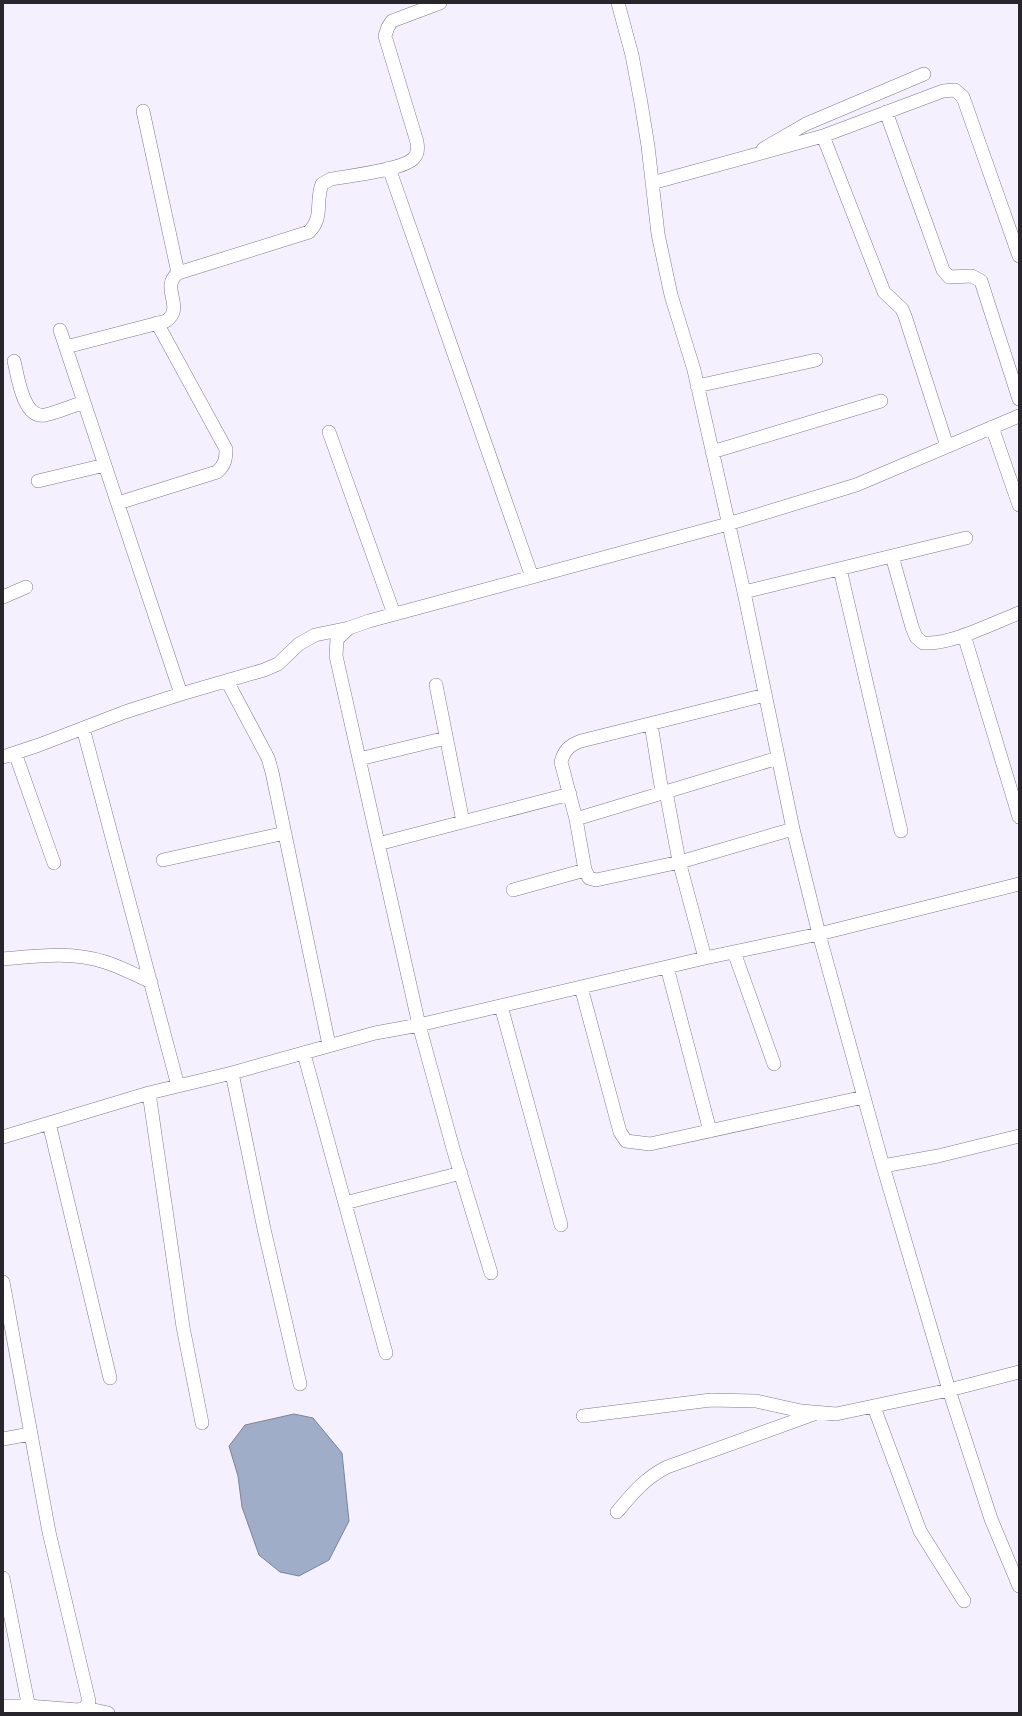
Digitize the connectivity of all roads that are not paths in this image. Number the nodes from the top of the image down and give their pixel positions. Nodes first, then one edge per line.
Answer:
1 (440, 3) edge
2 (618, 3) edge
3 (924, 74) dead end
4 (143, 111) dead end
5 (886, 112) junction
6 (823, 136) junction
7 (752, 156) junction
8 (389, 168) junction
9 (652, 183) junction
10 (1019, 256) edge
11 (178, 273) junction
12 (157, 323) junction
13 (60, 330) dead end
14 (66, 347) junction
15 (816, 360) dead end
16 (14, 361) dead end
17 (697, 386) junction
18 (1019, 399) edge
19 (881, 401) dead end
20 (84, 402) junction
21 (1019, 416) edge
22 (992, 427) junction
23 (329, 432) dead end
24 (947, 446) junction
25 (712, 452) junction
26 (105, 465) junction
27 (38, 481) dead end
28 (118, 503) junction
29 (1019, 505) edge
30 (728, 524) junction
31 (966, 538) dead end
32 (892, 556) junction
33 (840, 569) junction
34 (532, 577) junction
35 (26, 587) dead end
36 (744, 592) junction
37 (3, 597) edge
38 (1019, 613) edge
39 (394, 614) junction
40 (349, 628) junction
41 (964, 635) junction
42 (227, 681) junction
43 (436, 685) dead end
44 (181, 694) junction
45 (765, 695) junction
46 (649, 724) junction
47 (83, 728) junction
48 (446, 738) junction
49 (9, 755) edge
50 (778, 758) junction
51 (359, 759) junction
52 (662, 792) junction
53 (570, 794) junction
54 (1019, 817) edge
55 (576, 819) junction
56 (463, 822) junction
57 (793, 829) junction
58 (901, 831) dead end
59 (285, 833) junction
60 (378, 844) junction
61 (163, 860) dead end
62 (680, 862) junction
63 (54, 863) dead end
64 (585, 870) junction
65 (1019, 884) edge
66 (513, 890) dead end
67 (819, 934) junction
68 (734, 952) junction
69 (705, 958) junction
70 (3, 959) edge
71 (668, 967) junction
72 (151, 982) junction
73 (581, 987) junction
74 (502, 1006) junction
75 (419, 1025) junction
76 (329, 1045) junction
77 (304, 1054) junction
78 (774, 1064) dead end
79 (232, 1073) junction
80 (178, 1086) junction
81 (149, 1093) junction
82 (864, 1097) junction
83 (49, 1123) junction
84 (710, 1130) junction
85 (1019, 1136) edge
86 (3, 1137) edge
87 (883, 1166) junction
88 (461, 1172) junction
89 (345, 1203) junction
90 (562, 1225) dead end
91 (491, 1273) dead end
92 (3, 1282) edge
93 (386, 1353) dead end
94 (1019, 1372) edge
95 (110, 1378) dead end
96 (300, 1384) dead end
97 (949, 1390) junction
98 (874, 1406) junction
99 (817, 1413) junction
100 (583, 1416) dead end
101 (202, 1423) dead end
102 (30, 1434) junction
103 (3, 1439) edge
104 (617, 1512) dead end
105 (3, 1578) edge
106 (1019, 1586) edge
107 (964, 1601) dead end
108 (6, 1605) edge
109 (3, 1706) edge
110 (85, 1708) junction
111 (29, 1710) edge
112 (108, 1713) edge

1 - 8 street
2 - 9 street
3 - 7 street
4 - 11 street
5 - 6 street
5 - 10 street
5 - 18 street
6 - 7 street
6 - 24 street
7 - 9 street
8 - 11 street
8 - 34 street
9 - 17 street
11 - 12 street
12 - 14 street
12 - 28 street
13 - 14 street
14 - 20 street
15 - 17 street
16 - 20 street
17 - 25 street
19 - 25 street
20 - 26 street
21 - 22 street
22 - 24 street
22 - 29 street
23 - 39 street
24 - 30 street
25 - 30 street
26 - 27 street
26 - 28 street
28 - 44 street
30 - 34 street
30 - 36 street
31 - 32 street
32 - 33 street
32 - 41 street
33 - 36 street
33 - 58 street
34 - 39 street
35 - 37 street
36 - 45 street
38 - 41 street
39 - 40 street
40 - 42 street
40 - 51 street
41 - 54 street
42 - 44 street
42 - 59 street
43 - 48 street
44 - 47 street
45 - 46 street
45 - 50 street
46 - 52 street
46 - 53 street
47 - 49 street
47 - 72 street
48 - 51 street
48 - 56 street
49 - 63 street
50 - 52 street
50 - 57 street
51 - 60 street
52 - 55 street
52 - 62 street
53 - 55 street
53 - 56 street
55 - 64 street
56 - 60 street
57 - 62 street
57 - 67 street
59 - 61 street
59 - 76 street
60 - 75 street
62 - 64 street
62 - 69 street
64 - 66 street
65 - 67 street
67 - 68 street
67 - 82 street
68 - 69 street
68 - 78 street
69 - 71 street
70 - 72 street
71 - 73 street
71 - 84 street
72 - 80 street
73 - 74 street
73 - 84 street
74 - 75 street
74 - 90 street
75 - 76 street
75 - 88 street
76 - 77 street
77 - 79 street
77 - 89 street
79 - 80 street
79 - 96 street
80 - 81 street
81 - 83 street
81 - 101 street
82 - 84 street
82 - 87 street
83 - 86 street
83 - 95 street
85 - 87 street
87 - 97 street
88 - 89 street
88 - 91 street
89 - 93 street
92 - 102 street
94 - 97 street
97 - 98 street
97 - 106 street
98 - 99 street
98 - 107 street
99 - 100 street
99 - 104 street
102 - 103 street
102 - 110 street
105 - 108 street
108 - 111 street
109 - 111 street
110 - 111 street
110 - 112 street

